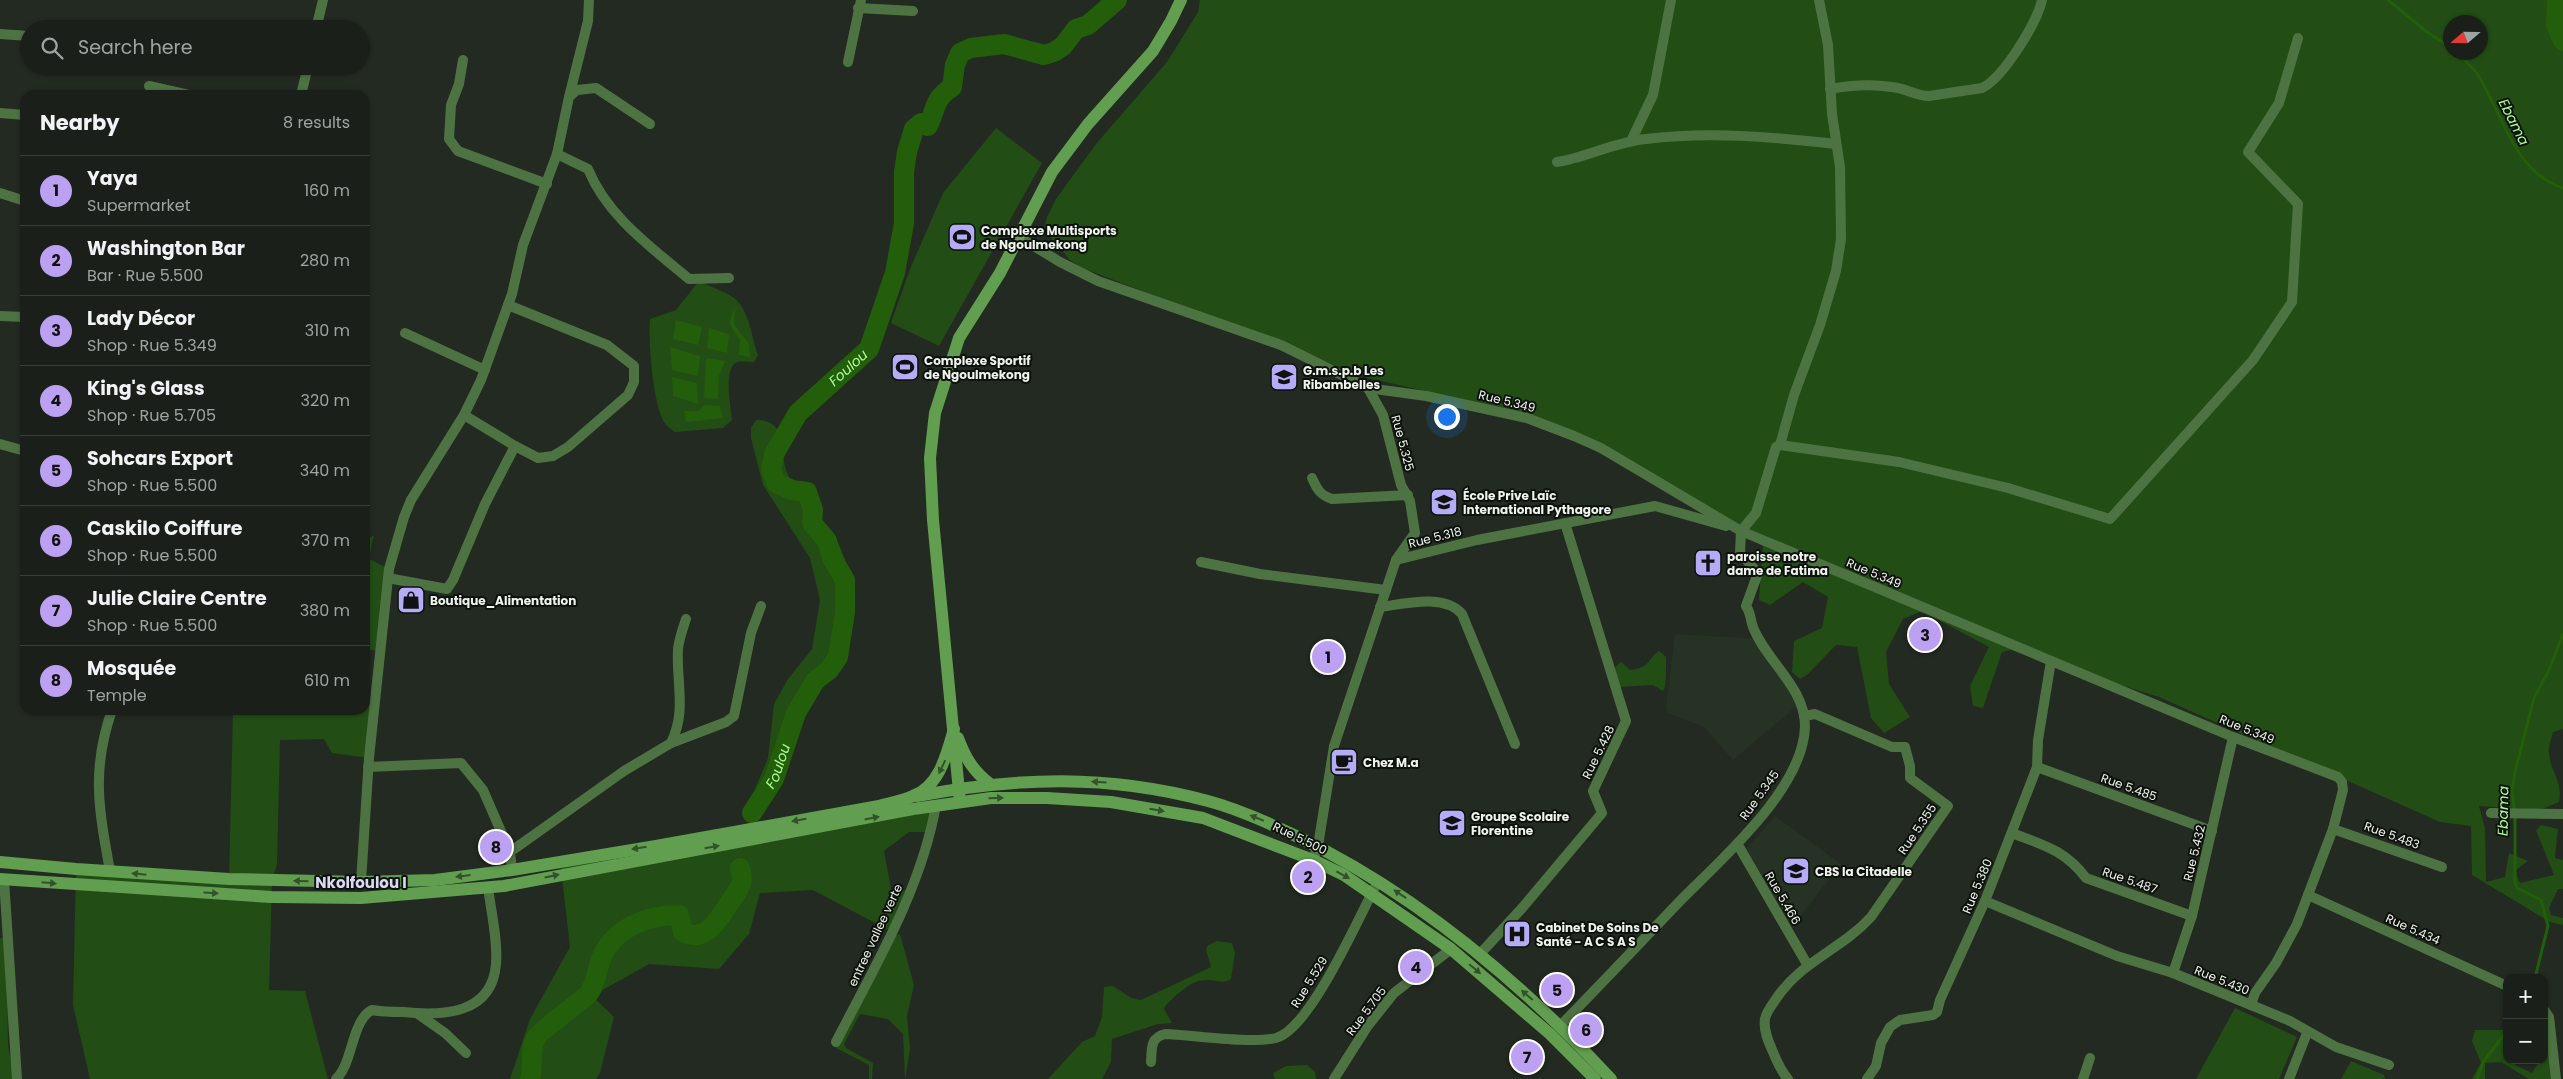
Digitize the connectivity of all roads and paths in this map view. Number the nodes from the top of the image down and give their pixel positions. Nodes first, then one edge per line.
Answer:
1 (323, 0) edge
2 (589, 0) edge
3 (1181, 0) edge
4 (1671, 0) edge
5 (1819, 0) edge
6 (2042, 0) edge
7 (860, 4) edge
8 (913, 10) dead end
9 (318, 20) edge
10 (0, 34) edge
11 (20, 35) edge
12 (2298, 38) dead end
13 (462, 60) dead end
14 (848, 62) dead end
15 (306, 75) edge
16 (149, 86) dead end
17 (1830, 89) junction
18 (167, 90) edge
19 (302, 90) edge
20 (569, 97) junction
21 (0, 113) edge
22 (20, 115) edge
23 (650, 124) dead end
24 (1631, 141) junction
25 (1836, 144) junction
26 (557, 154) junction
27 (1557, 162) dead end
28 (547, 184) junction
29 (0, 193) edge
30 (20, 199) edge
31 (1019, 236) junction
32 (729, 278) dead end
33 (508, 305) junction
34 (0, 316) edge
35 (20, 317) edge
36 (405, 333) dead end
37 (484, 370) junction
38 (1368, 388) junction
39 (464, 415) junction
40 (0, 444) edge
41 (1780, 444) junction
42 (515, 446) junction
43 (20, 450) edge
44 (1312, 478) dead end
45 (1408, 495) junction
46 (1565, 523) junction
47 (1741, 531) junction
48 (1396, 560) junction
49 (1201, 562) dead end
50 (388, 578) junction
51 (1386, 590) junction
52 (761, 606) dead end
53 (1380, 607) junction
54 (686, 619) dead end
55 (2051, 661) junction
56 (111, 715) edge
57 (1804, 716) junction
58 (954, 729) junction
59 (2232, 737) junction
60 (671, 743) junction
61 (1515, 744) dead end
62 (368, 767) junction
63 (2037, 768) junction
64 (2342, 782) joint
65 (989, 783) junction
66 (958, 788) junction
67 (915, 796) junction
68 (960, 802) junction
69 (936, 805) junction
70 (2491, 813) dead end
71 (2563, 814) edge
72 (2333, 829) junction
73 (2212, 831) junction
74 (2012, 833) junction
75 (1738, 845) junction
76 (1318, 846) junction
77 (510, 852) junction
78 (1313, 860) junction
79 (0, 862) edge
80 (2442, 867) dead end
81 (512, 870) junction
82 (110, 871) junction
83 (168, 876) junction
84 (2, 879) edge
85 (1379, 880) junction
86 (361, 882) junction
87 (488, 887) junction
88 (168, 889) junction
89 (1372, 893) junction
90 (2308, 894) junction
91 (1985, 901) junction
92 (2192, 916) junction
93 (1452, 949) junction
94 (1480, 954) junction
95 (1807, 964) junction
96 (2173, 973) junction
97 (2503, 984) edge
98 (2251, 1005) junction
99 (418, 1014) junction
100 (2548, 1016) edge
101 (1561, 1025) junction
102 (2307, 1033) junction
103 (836, 1042) dead end
104 (466, 1053) dead end
105 (2090, 1058) dead end
106 (1151, 1062) dead end
107 (2389, 1065) dead end
108 (17, 1079) edge
109 (336, 1079) edge
110 (1334, 1079) edge
111 (1595, 1079) edge
112 (1611, 1079) edge
113 (1788, 1079) edge
114 (1866, 1079) edge
115 (2083, 1079) edge
116 (2289, 1079) edge
117 (2556, 1079) edge

1 - 9 street
2 - 20 street
3 - 31 main road
4 - 24 street
5 - 17 street
6 - 17 street
7 - 8 street
7 - 14 street
10 - 11 street
12 - 41 street
13 - 28 street
15 - 19 street
16 - 18 street
17 - 25 street
20 - 23 street
20 - 26 street
21 - 22 street
24 - 25 street
24 - 27 street
25 - 41 street
26 - 28 street
26 - 32 street
28 - 33 street
29 - 30 street
31 - 38 street, Rue 5.349
31 - 58 main road
33 - 37 street
33 - 42 street
34 - 35 street
36 - 37 street
37 - 39 street
38 - 45 street, Rue 5.325
38 - 47 street, Rue 5.349
39 - 42 street
39 - 50 street
40 - 43 street
41 - 47 street
42 - 50 street
44 - 45 street
45 - 48 street, Rue 5.325
46 - 47 street, Rue 5.318
46 - 48 street, Rue 5.318
46 - 94 street, Rue 5.428
47 - 55 street, Rue 5.349
47 - 57 street, Rue 5.345
48 - 51 street, Rue 5.318
49 - 51 street
50 - 62 street
51 - 53 street, Rue 5.318
52 - 60 street
53 - 61 street
53 - 76 street, Rue 5.318
54 - 60 street
55 - 59 street, Rue 5.349
55 - 63 street, Rue 5.380
56 - 82 street
57 - 75 street, Rue 5.345
57 - 95 street, Rue 5.355
58 - 65 main road
58 - 66 main road
58 -> 67 main road
59 - 64 street, Rue 5.349
59 - 73 street, Rue 5.432
60 - 77 street
62 - 77 street
62 - 86 street
63 - 73 street, Rue 5.485
63 - 74 street, Rue 5.380
64 - 72 street, Rue 5.430
65 - 66 main road, Rue 5.500
76 -> 65 main road, Rue 5.500
66 - 67 main road, Rue 5.500
66 - 68 main road
67 -> 81 main road, Rue 5.500
68 - 69 main road, Rue 5.500
68 -> 78 main road, Rue 5.500
87 -> 69 main road, Rue 5.500
69 - 103 street, entree vallee verte
70 - 71 street
72 - 80 street, Rue 5.483
72 - 90 street, Rue 5.430
73 - 92 street, Rue 5.432
74 - 91 street, Rue 5.380
74 - 92 street, Rue 5.487
75 - 95 street, Rue 5.466
75 - 101 street, Rue 5.345
76 - 78 street, Rue 5.318
76 - 85 main road, Rue 5.500
77 - 81 street
78 -> 89 main road, Rue 5.500
79 - 82 main road, Rue 5.500
81 -> 86 main road, Rue 5.500
83 -> 82 main road, Rue 5.500
86 -> 83 main road, Rue 5.500
83 - 88 main road
84 -> 88 main road, Rue 5.500
84 - 108 street
85 - 89 street, Rue 5.529
94 -> 85 main road, Rue 5.500
88 -> 87 main road, Rue 5.500
87 - 99 street
89 - 93 main road, Rue 5.500
89 - 106 street, Rue 5.529
90 - 97 street, Rue 5.434
90 - 98 street, Rue 5.430
91 - 96 street, Rue 5.430
91 - 114 street, Rue 5.380
92 - 96 street, Rue 5.432
93 - 110 street, Rue 5.705
93 -> 111 main road, Rue 5.500
101 -> 94 main road, Rue 5.500
95 - 113 street, Rue 5.355
96 - 98 street, Rue 5.430
98 - 102 street
99 - 104 street
99 - 109 street
100 - 117 street
101 - 112 main road, Rue 5.500
102 - 107 street
102 - 116 street
105 - 115 street

